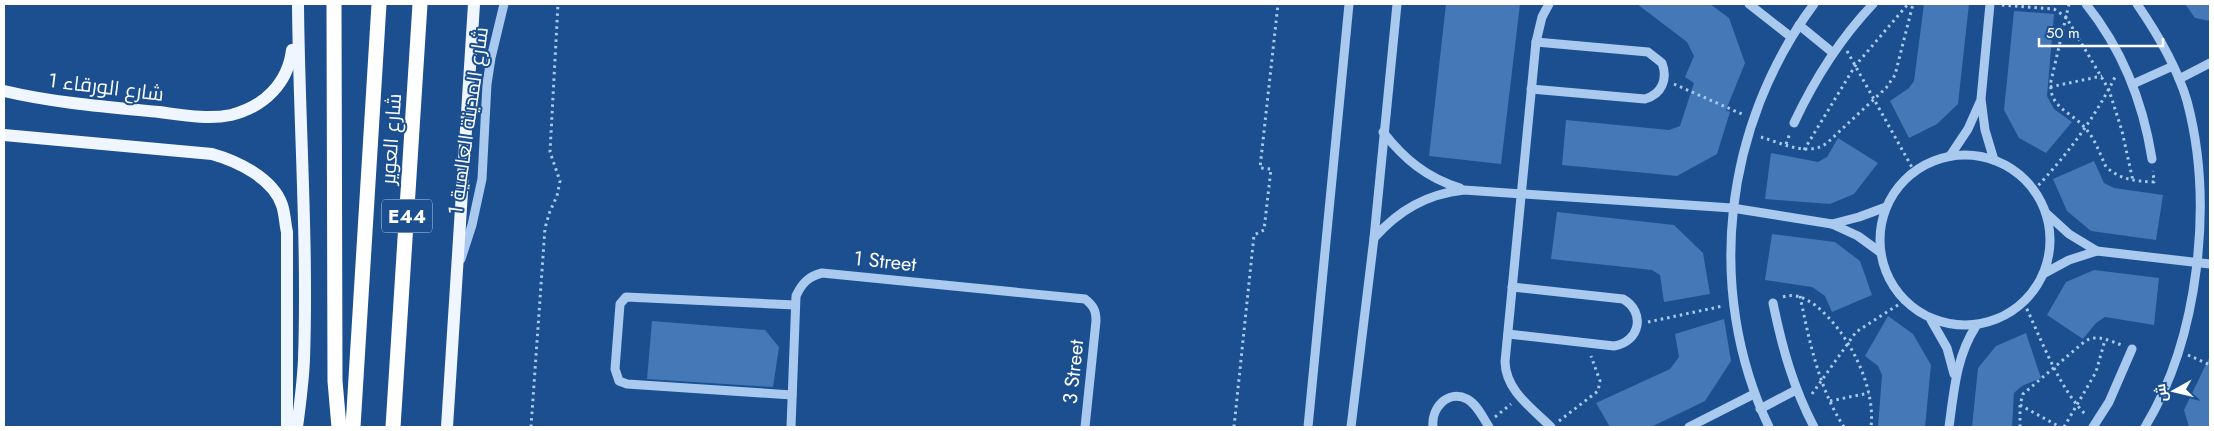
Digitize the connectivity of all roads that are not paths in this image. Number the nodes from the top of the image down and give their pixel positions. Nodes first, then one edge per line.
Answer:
1 (298, 4) edge
2 (334, 4) edge
3 (379, 4) edge
4 (420, 4) edge
5 (474, 4) edge
6 (504, 4) edge
7 (1350, 4) edge
8 (1396, 4) edge
9 (1548, 4) edge
10 (1749, 4) edge
11 (1814, 4) edge
12 (1873, 4) edge
13 (1990, 4) edge
14 (2086, 4) edge
15 (2138, 4) edge
16 (1799, 25) junction
17 (1791, 37) junction
18 (1536, 42) junction
19 (1832, 52) junction
20 (2210, 63) edge
21 (2173, 66) junction
22 (2179, 79) junction
23 (2133, 84) junction
24 (1531, 89) junction
25 (4, 91) edge
26 (1981, 99) junction
27 (1794, 123) dead end
28 (1383, 132) junction
29 (4, 135) edge
30 (1950, 156) junction
31 (2152, 159) road end
32 (1994, 160) junction
33 (1464, 190) junction
34 (1521, 194) junction
35 (1886, 207) junction
36 (1732, 208) junction
37 (2045, 212) junction
38 (1832, 224) junction
39 (1374, 238) junction
40 (2097, 251) junction
41 (1880, 252) junction
42 (2198, 262) junction
43 (2210, 264) edge
44 (457, 270) junction
45 (2043, 274) junction
46 (1512, 287) junction
47 (1773, 303) road end
48 (795, 305) junction
49 (1932, 320) junction
50 (1096, 321) joint
51 (1976, 326) junction
52 (1508, 334) junction
53 (2132, 349) road end
54 (1955, 379) junction
55 (1796, 390) junction
56 (1754, 394) junction
57 (792, 395) junction
58 (1760, 409) junction
59 (1488, 426) edge
60 (2097, 426) edge
61 (287, 427) edge
62 (297, 427) edge
63 (338, 427) edge
64 (352, 427) edge
65 (393, 427) edge
66 (447, 427) edge
67 (791, 427) edge
68 (1085, 427) edge
69 (1308, 427) edge
70 (1351, 427) edge
71 (1433, 427) edge
72 (1551, 427) edge
73 (1689, 427) edge
74 (1769, 427) edge
75 (1814, 427) edge
76 (1949, 427) edge
77 (2145, 427) edge

1 - 25 main road, شارع الورقاء 1
1 - 62 main road
2 - 63 highway
3 - 64 highway, شارع العوير / E44
4 - 65 highway, شارع العوير / E44
5 - 44 main road
6 - 44 street, شارع المدينة العالمية 1
7 - 69 street
8 - 28 street
9 - 18 street
10 - 17 street
11 - 16 street
12 - 19 street
13 - 26 street
14 - 23 street
15 - 21 street
16 - 17 street
16 - 19 street
17 - 36 street
18 - 24 street
18 - 24 street
19 - 27 street
20 - 22 street
21 - 22 street
21 - 23 street
22 - 42 street
23 - 31 street
24 - 34 street
26 - 30 street
26 - 32 street
28 - 33 street
28 - 39 street
29 - 61 main road
30 - 32 street
30 - 35 street
32 - 37 street
33 - 34 street
33 - 39 street
34 - 36 street
34 - 46 street
35 - 38 street
35 - 41 street
36 - 38 street
36 - 56 street
37 - 40 street
37 - 45 street
38 - 41 street
39 - 70 street
40 - 42 street
40 - 45 street
41 - 49 street
42 - 43 street
42 - 77 street
44 - 66 main road
45 - 51 street
46 - 52 street
46 - 52 street
47 - 55 street
48 - 50 street, 1 Street
48 - 57 street, 1 Street
48 - 57 street
49 - 51 street
49 - 54 street
50 - 68 street, 3 Street
51 - 54 street
52 - 72 street
53 - 60 street
54 - 76 street
55 - 58 street
55 - 75 street
56 - 58 street
56 - 73 street
57 - 67 street, 1 Street
58 - 74 street
59 - 71 street

